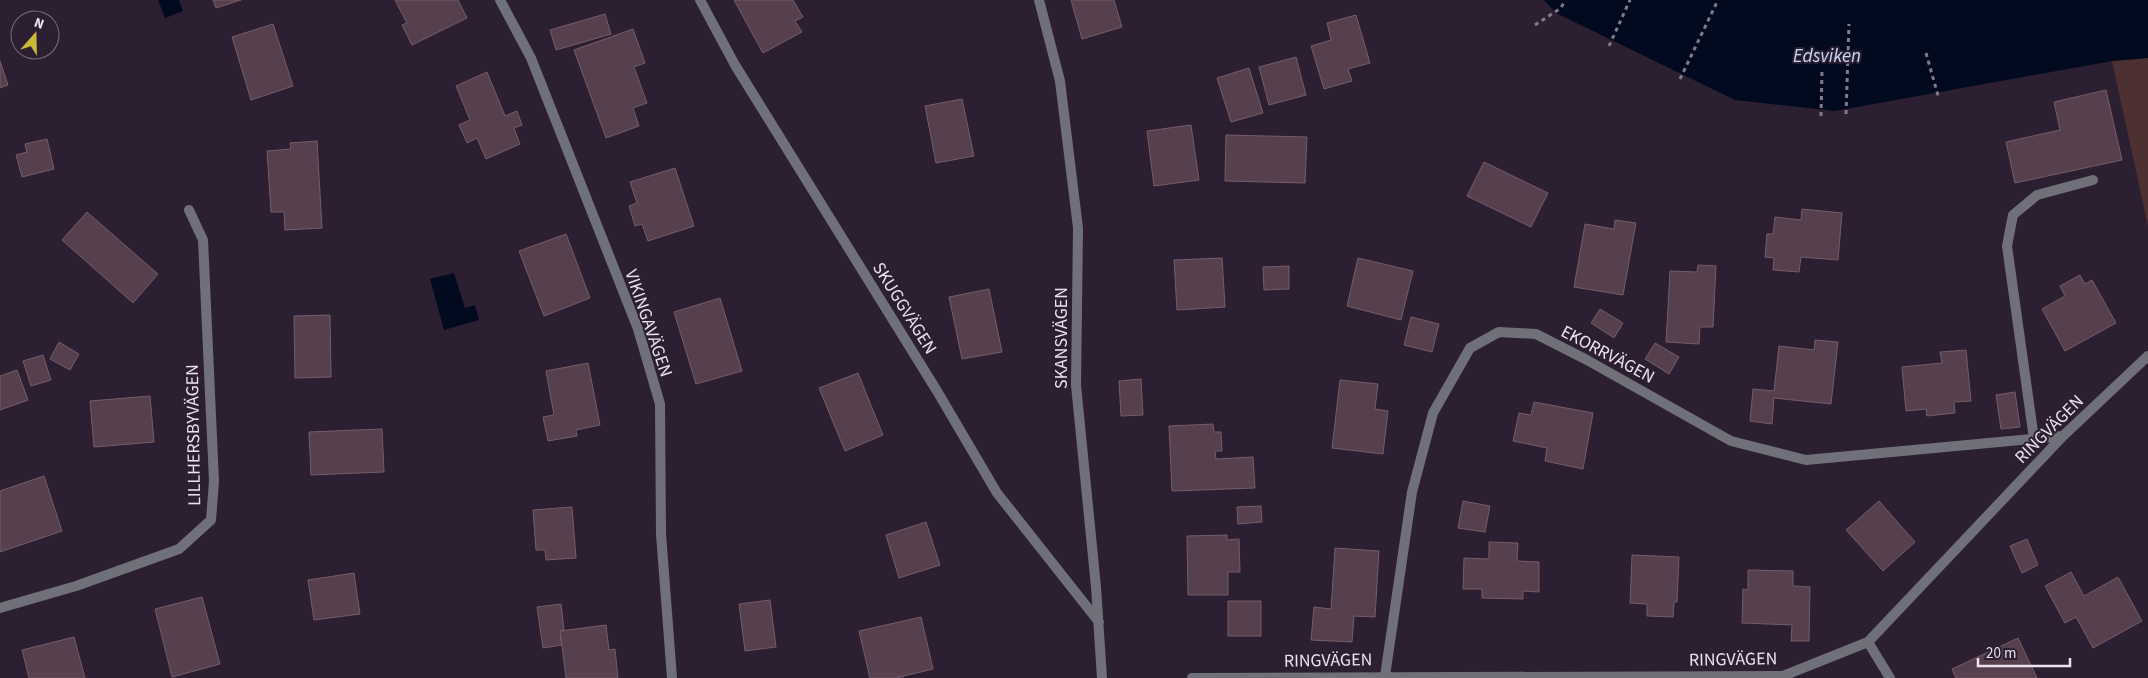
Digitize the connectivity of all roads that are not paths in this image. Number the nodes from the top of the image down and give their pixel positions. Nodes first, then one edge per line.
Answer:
1 (500, 0) edge
2 (700, 0) edge
3 (1040, 0) edge
4 (2093, 180) dead end
5 (189, 210) dead end
6 (2148, 356) edge
7 (2063, 436) junction
8 (2034, 439) junction
9 (0, 608) edge
10 (1099, 622) junction
11 (1868, 642) junction
12 (1385, 676) junction
13 (672, 678) edge
14 (1102, 678) edge
15 (1192, 678) edge
16 (1890, 678) edge

1 - 13 street, VIKINGAVÄGEN
2 - 10 street, SKUGGVÄGEN
3 - 10 street, SKANSVÄGEN
4 - 8 street
5 - 9 street, LILLHERSBYVÄGEN
6 - 7 street, RINGVÄGEN
7 - 8 street, EKORRVÄGEN
7 - 11 street, RINGVÄGEN
8 - 12 street, EKORRVÄGEN
10 - 14 street, SKANSVÄGEN
11 - 12 street, RINGVÄGEN
11 - 16 street
12 - 15 street, RINGVÄGEN

